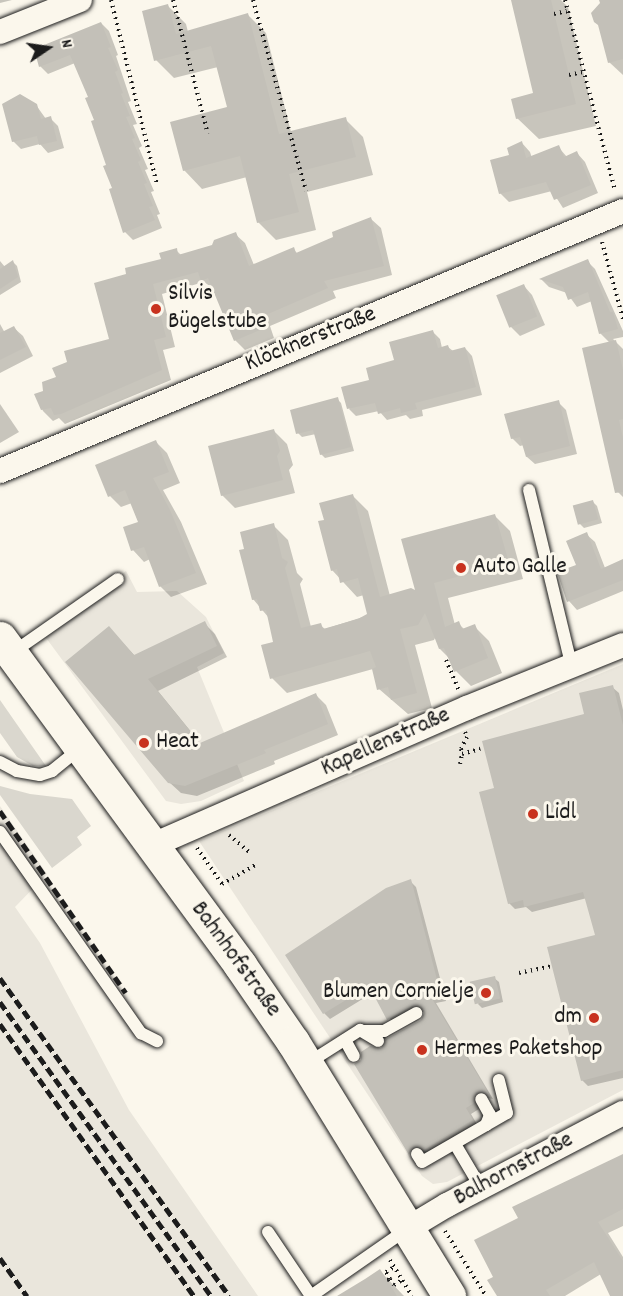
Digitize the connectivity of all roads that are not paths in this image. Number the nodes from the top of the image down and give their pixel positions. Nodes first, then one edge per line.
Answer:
1 (80, 0) edge
2 (0, 33) edge
3 (622, 212) edge
4 (0, 471) edge
5 (529, 489) dead end
6 (118, 579) dead end
7 (623, 645) edge
8 (5, 646) edge
9 (572, 664) junction
10 (80, 748) junction
11 (0, 762) edge
12 (0, 832) edge
13 (151, 846) junction
14 (416, 1013) dead end
15 (360, 1030) junction
16 (345, 1040) junction
17 (157, 1041) dead end
18 (378, 1041) dead end
19 (354, 1056) dead end
20 (307, 1064) junction
21 (499, 1080) dead end
22 (481, 1099) dead end
23 (623, 1113) edge
24 (488, 1120) junction
25 (455, 1144) junction
26 (417, 1154) dead end
27 (481, 1188) junction
28 (407, 1230) junction
29 (268, 1232) dead end
30 (448, 1296) edge

1 - 2 street
3 - 4 street, Klöcknerstraße
5 - 9 lane
6 - 8 lane
7 - 9 street, Kapellenstraße
8 - 10 main road, Bahnhofstraße
9 - 13 street, Kapellenstraße
10 - 11 lane
10 - 13 main road, Bahnhofstraße
12 - 17 lane
13 - 20 main road, Bahnhofstraße
14 - 15 lane
15 - 16 lane
15 - 18 lane
16 - 19 lane
16 - 20 lane
20 - 28 main road, Bahnhofstraße
21 - 24 lane
22 - 24 lane
23 - 27 street, Balhornstraße
24 - 25 lane
25 - 26 lane
25 - 27 lane
27 - 28 street, Balhornstraße
28 - 29 lane
28 - 30 main road, Bahnhofstraße

